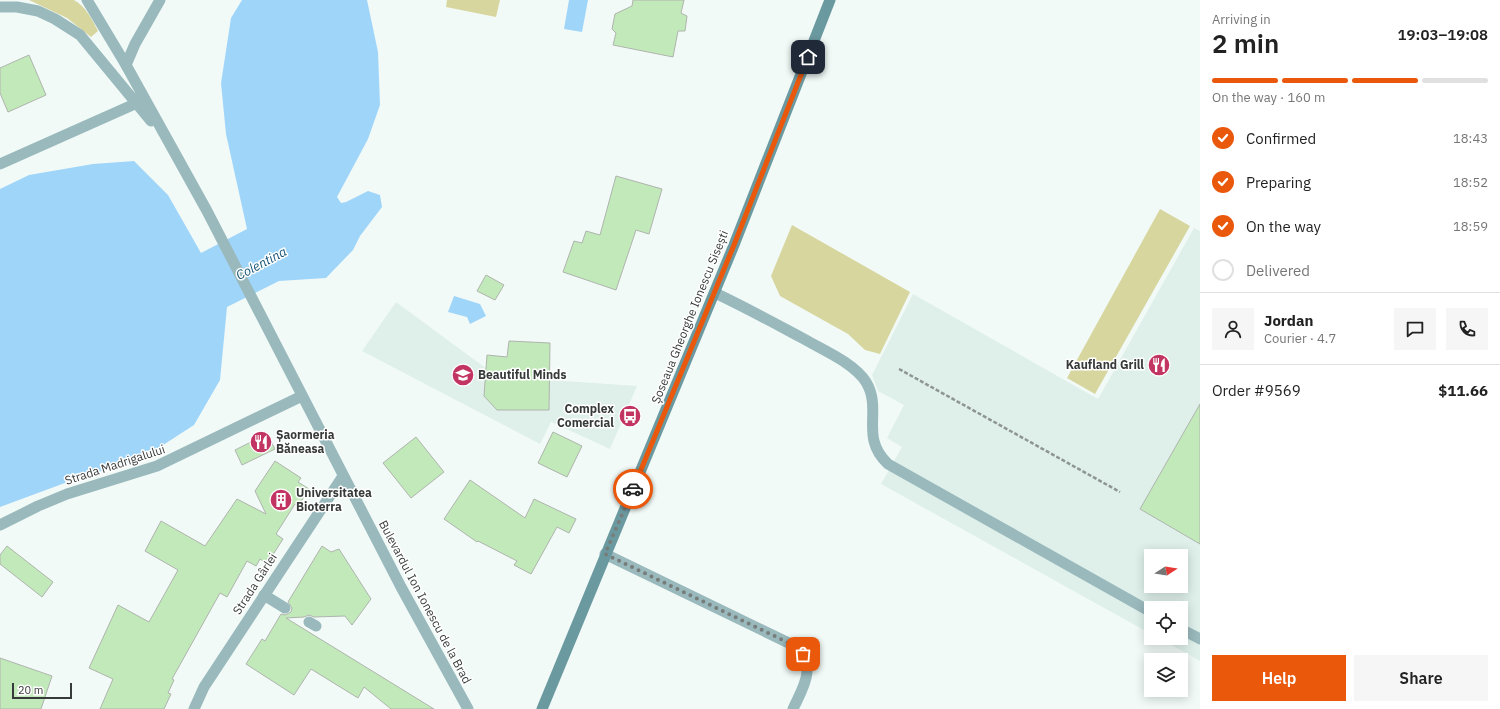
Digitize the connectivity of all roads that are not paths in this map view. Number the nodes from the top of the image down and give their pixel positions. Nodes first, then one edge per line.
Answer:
1 (86, 0) edge
2 (160, 0) edge
3 (830, 0) edge
4 (0, 7) edge
5 (126, 65) junction
6 (137, 103) junction
7 (171, 146) junction
8 (0, 164) edge
9 (715, 293) junction
10 (302, 396) junction
11 (343, 476) junction
12 (0, 525) edge
13 (605, 554) junction
14 (264, 595) junction
15 (285, 608) dead end
16 (1144, 608) edge
17 (1188, 633) edge
18 (1200, 639) edge
19 (194, 709) edge
20 (468, 709) edge
21 (542, 709) edge
22 (793, 709) edge

1 - 5 street, Bulevardul Ion Ionescu de la Brad
2 - 5 street
3 - 9 main road, Șoseaua Gheorghe Ionescu Sisești
4 - 6 street, Bulevardul Ion Ionescu de la Brad
5 - 7 street, Bulevardul Ion Ionescu de la Brad
6 - 7 street, Bulevardul Ion Ionescu de la Brad
6 - 8 street
7 - 10 street, Bulevardul Ion Ionescu de la Brad
9 - 13 main road, Șoseaua Gheorghe Ionescu Sisești
9 - 16 street
10 - 11 street, Bulevardul Ion Ionescu de la Brad
10 - 12 street, Strada Madrigalului
11 - 14 street, Strada Gârlei
11 - 20 street, Bulevardul Ion Ionescu de la Brad
13 - 21 main road, Șoseaua Gheorghe Ionescu Sisești
13 - 22 street
14 - 15 street
14 - 19 street, Strada Gârlei
17 - 18 street

